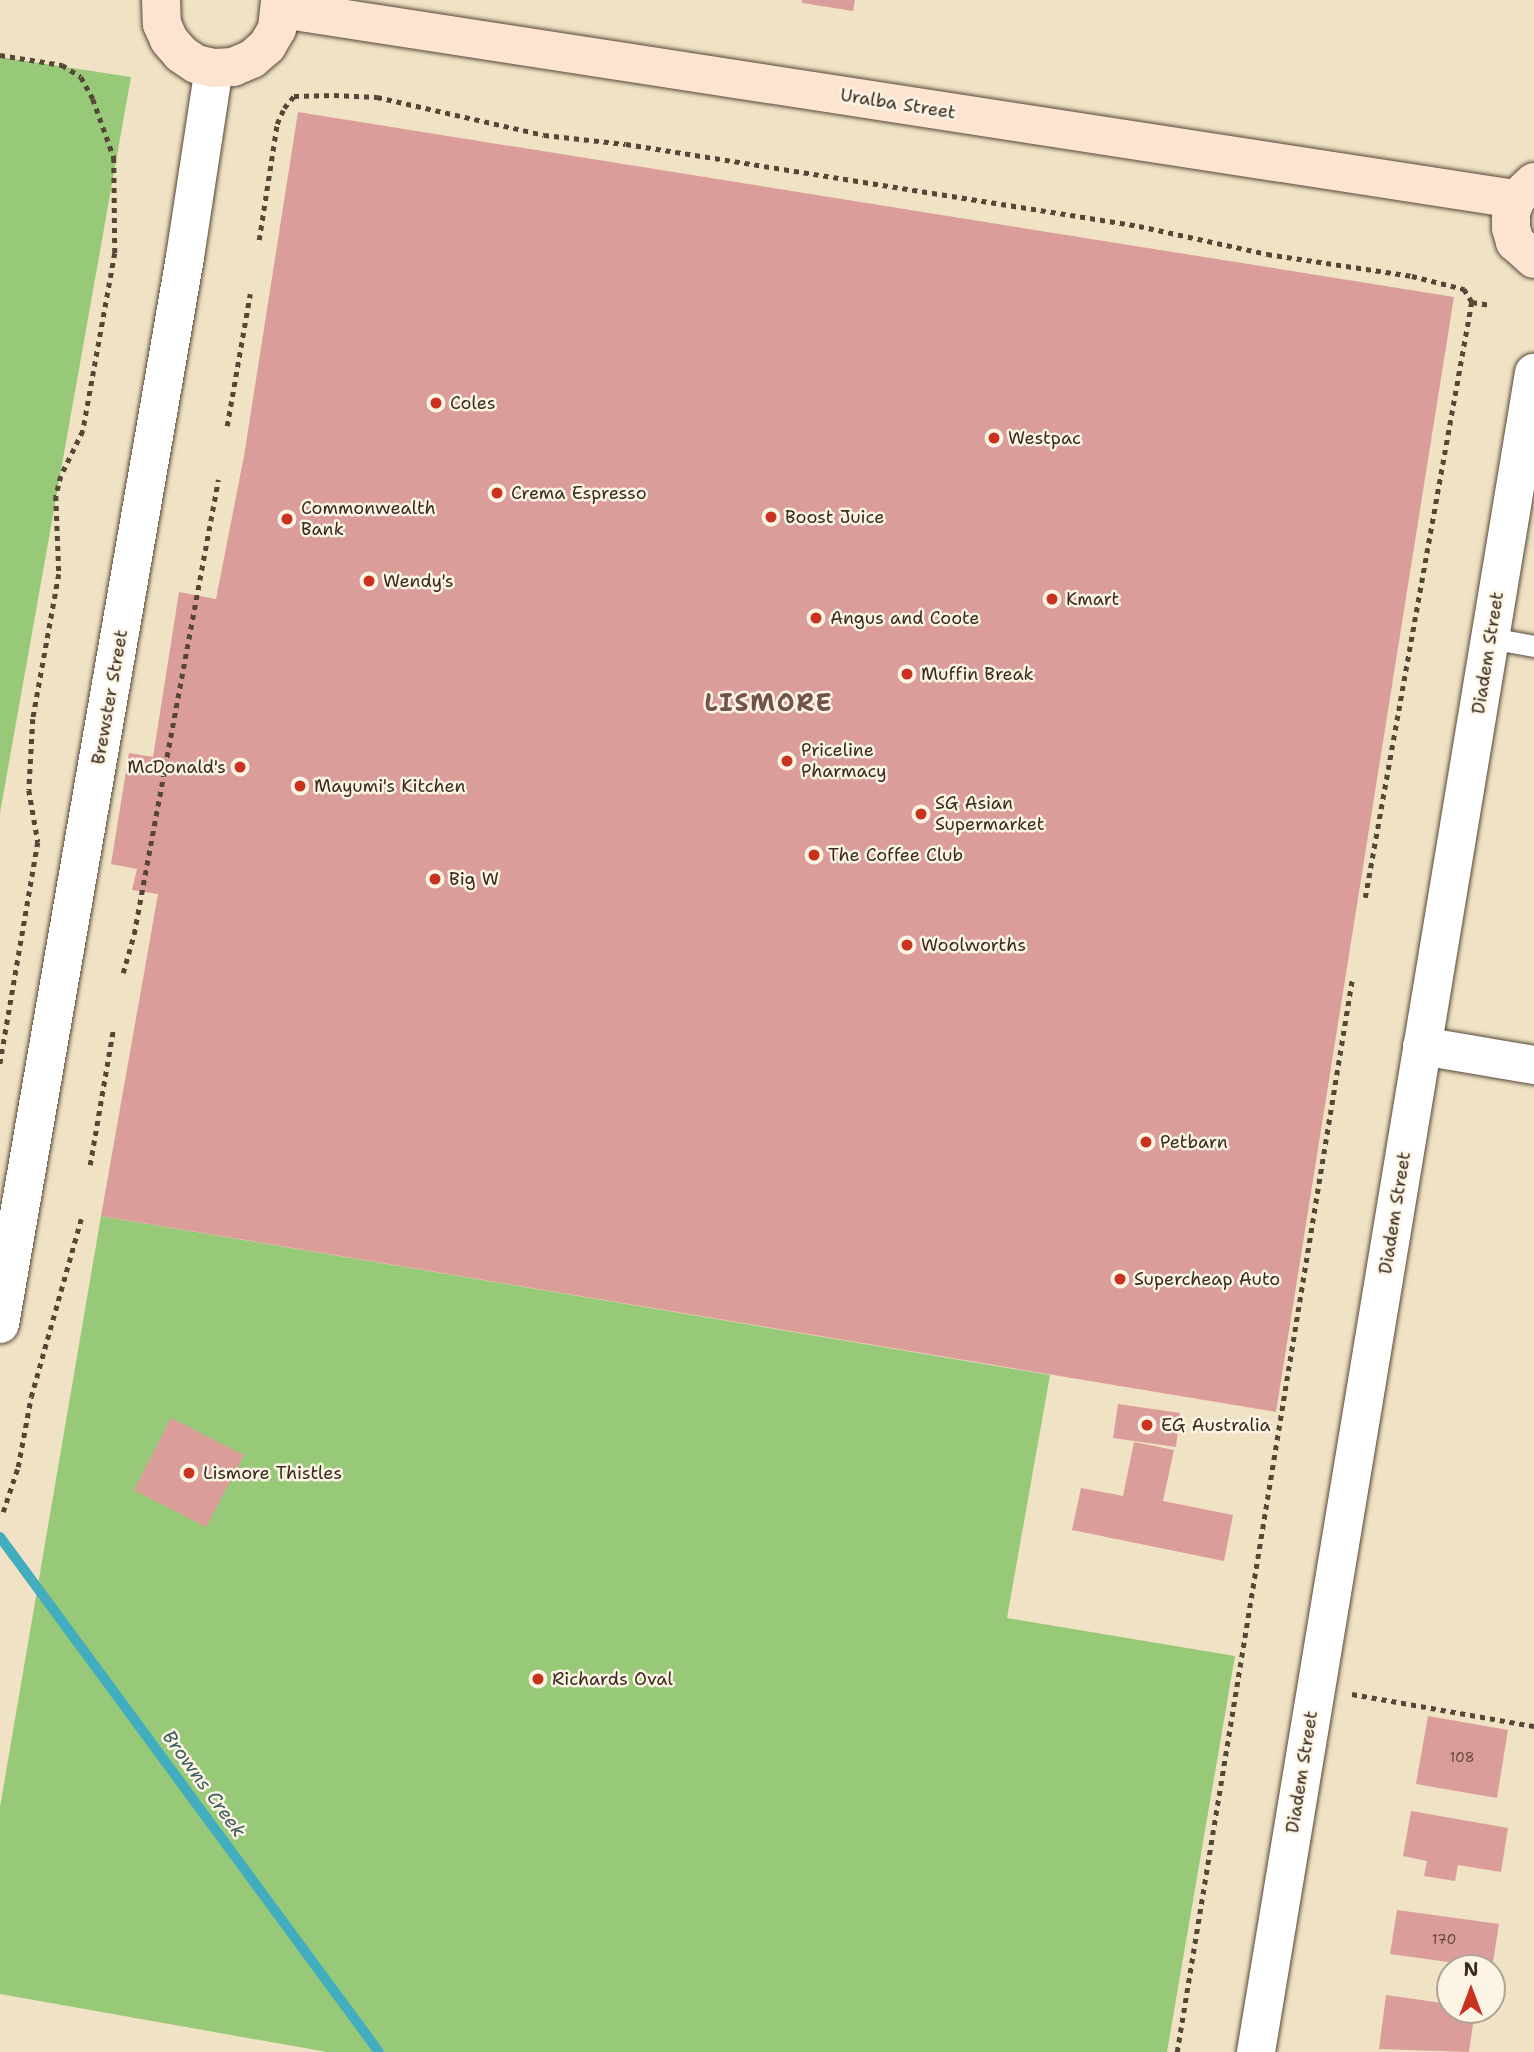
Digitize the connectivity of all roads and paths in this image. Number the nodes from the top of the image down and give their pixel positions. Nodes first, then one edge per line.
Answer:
1 (161, 0) edge
2 (280, 5) edge
3 (0, 55) edge
4 (214, 68) junction
5 (1525, 190) edge
6 (259, 240) dead end
7 (1534, 260) edge
8 (250, 294) dead end
9 (1472, 302) junction
10 (1491, 305) dead end
11 (1534, 373) edge
12 (227, 426) dead end
13 (218, 480) dead end
14 (1490, 638) junction
15 (1534, 646) edge
16 (1365, 901) dead end
17 (123, 974) dead end
18 (1352, 980) dead end
19 (113, 1030) dead end
20 (1422, 1046) junction
21 (0, 1064) edge
22 (1534, 1065) edge
23 (90, 1165) dead end
24 (82, 1216) dead end
25 (0, 1324) edge
26 (4, 1512) dead end
27 (1316, 1688) junction
28 (1534, 1726) edge
29 (1177, 2052) edge
30 (1256, 2052) edge

1 - 4 main road
2 - 4 main road
2 - 5 main road, Uralba Street
3 - 21 path
4 - 25 street, Brewster Street
5 - 7 main road
6 - 9 path
8 - 12 path
9 - 10 path
9 - 16 path
11 - 14 street, Diadem Street
13 - 17 path
14 - 15 lane
14 - 20 street, Diadem Street
18 - 29 path
19 - 23 path
20 - 22 street
20 - 27 street, Diadem Street
24 - 26 path
27 - 28 path
27 - 30 street, Diadem Street

